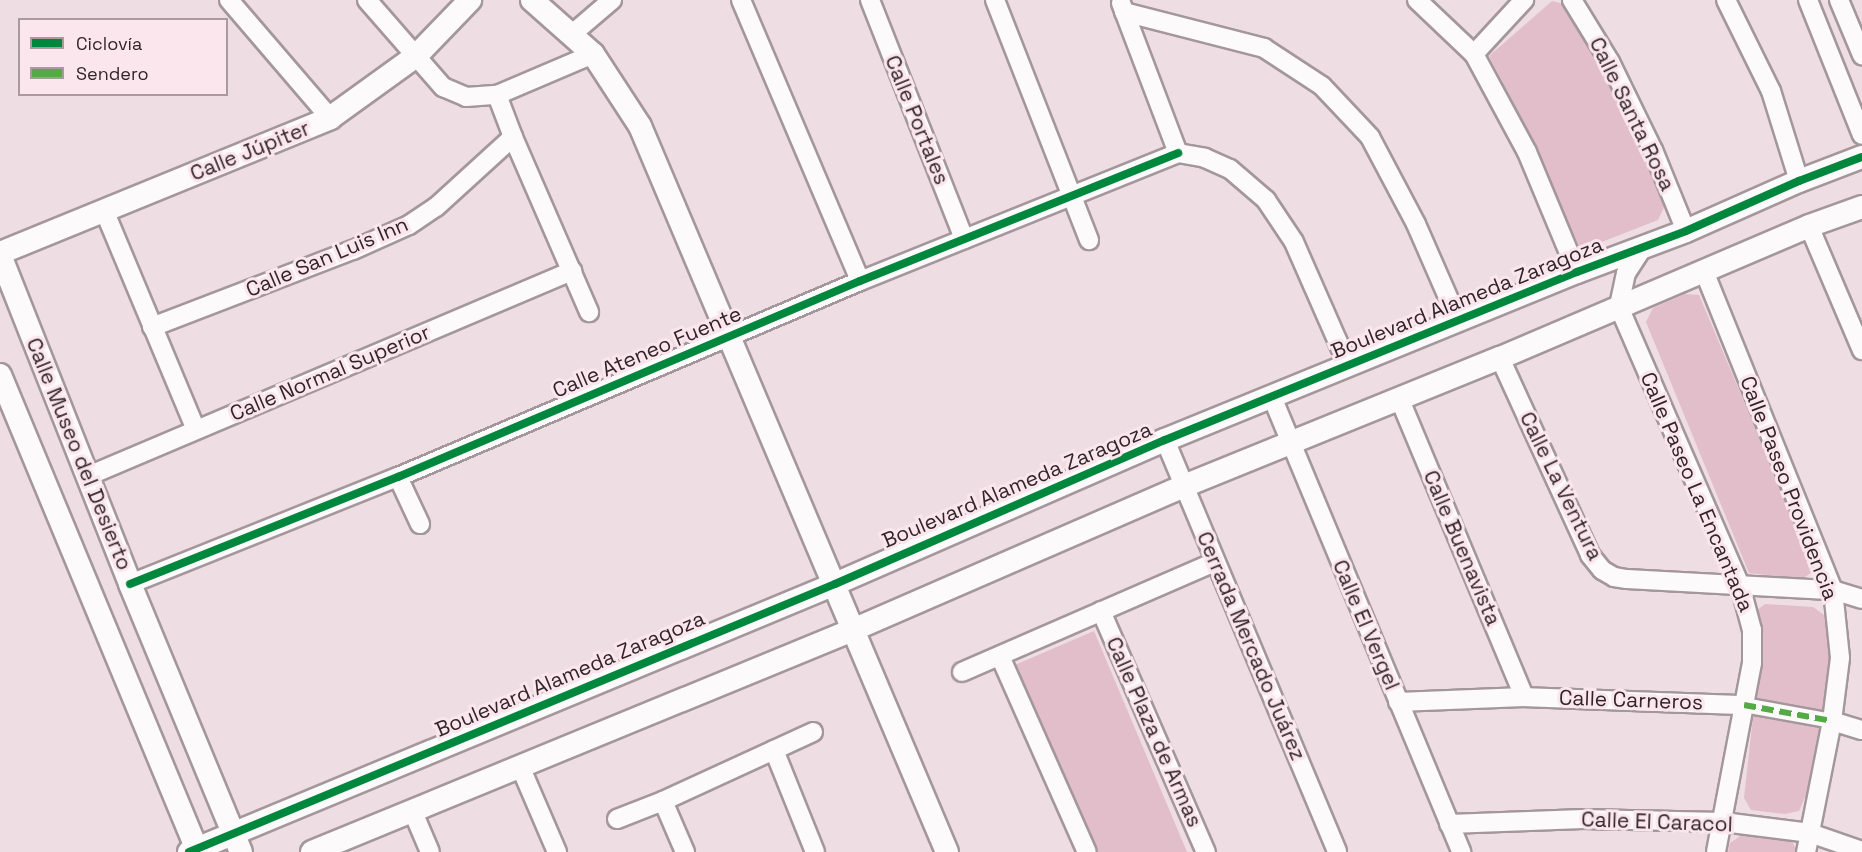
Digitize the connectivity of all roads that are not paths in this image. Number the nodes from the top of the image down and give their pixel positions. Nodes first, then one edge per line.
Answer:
1 (229, 0) edge
2 (367, 0) edge
3 (470, 0) edge
4 (532, 0) edge
5 (612, 0) edge
6 (741, 0) edge
7 (870, 0) edge
8 (995, 0) edge
9 (1417, 0) edge
10 (1524, 0) edge
11 (1572, 0) edge
12 (1726, 0) edge
13 (1808, 0) edge
14 (1839, 0) edge
15 (1122, 6) edge
16 (1856, 22) edge
17 (571, 35) junction
18 (593, 54) junction
19 (1474, 54) junction
20 (1862, 55) edge
21 (416, 56) junction
22 (497, 95) junction
23 (330, 118) junction
24 (1862, 135) edge
25 (513, 137) junction
26 (1178, 153) junction
27 (1862, 157) edge
28 (1799, 181) junction
29 (1070, 196) junction
30 (1862, 207) edge
31 (104, 210) junction
32 (1809, 226) junction
33 (1686, 231) junction
34 (964, 239) junction
35 (1089, 240) dead end
36 (1643, 247) junction
37 (0, 254) edge
38 (572, 271) junction
39 (1704, 271) junction
40 (1577, 272) junction
41 (860, 281) junction
42 (1619, 307) junction
43 (589, 312) dead end
44 (1458, 320) junction
45 (152, 327) junction
46 (730, 336) junction
47 (1862, 350) edge
48 (1500, 358) junction
49 (1348, 365) junction
50 (0, 375) edge
51 (1272, 397) junction
52 (1400, 400) junction
53 (196, 430) junction
54 (1165, 440) junction
55 (1290, 443) junction
56 (88, 476) junction
57 (398, 477) junction
58 (1184, 486) junction
59 (420, 524) dead end
60 (1215, 562) junction
61 (130, 584) junction
62 (835, 584) junction
63 (1740, 585) junction
64 (1833, 590) junction
65 (1862, 599) edge
66 (1101, 611) junction
67 (855, 629) junction
68 (1000, 656) junction
69 (962, 672) dead end
70 (1524, 697) junction
71 (1398, 702) junction
72 (1744, 705) junction
73 (1832, 721) junction
74 (1862, 730) edge
75 (813, 732) dead end
76 (774, 750) junction
77 (520, 766) junction
78 (663, 801) junction
79 (413, 812) junction
80 (617, 819) dead end
81 (1723, 822) junction
82 (1449, 824) junction
83 (1810, 833) junction
84 (237, 843) edge
85 (195, 851) edge
86 (1862, 851) edge
87 (312, 852) edge
88 (429, 852) edge
89 (557, 852) edge
90 (685, 852) edge
91 (815, 852) edge
92 (947, 852) edge
93 (1087, 852) edge
94 (1206, 852) edge
95 (1337, 852) edge
96 (1461, 852) edge
97 (1716, 852) edge
98 (1806, 852) edge

1 - 23 street
2 - 21 street
3 - 21 street, Calle Júpiter
4 - 17 street
5 - 17 street
6 - 41 street
7 - 34 street, Calle Portales
8 - 29 street
9 - 19 street
10 - 19 street
11 - 33 street, Calle Santa Rosa
12 - 28 street
13 - 24 street
14 - 16 street
15 - 26 street
15 - 44 street
16 - 20 street
17 - 18 street
18 - 22 street
18 - 46 street
19 - 40 street
21 - 22 street
21 - 23 street, Calle Júpiter
22 - 25 street
23 - 31 street, Calle Júpiter
25 - 38 street
25 - 45 street, Calle San Luis Inn
26 - 29 street, Calle Ateneo Fuente
26 - 49 street
27 - 28 street, Boulevard Alameda Zaragoza
28 - 33 street, Boulevard Alameda Zaragoza
29 - 34 street, Calle Ateneo Fuente
29 - 35 street
30 - 32 street
31 - 37 street, Calle Júpiter
31 - 45 street
32 - 39 street
32 - 47 street
33 - 36 street, Boulevard Alameda Zaragoza
34 - 41 street, Calle Ateneo Fuente
36 - 40 street, Boulevard Alameda Zaragoza
36 - 42 street
37 - 56 street, Calle Museo del Desierto
38 - 43 street
38 - 53 street, Calle Normal Superior
39 - 42 street
39 - 64 street, Calle Paseo Providencia
40 - 44 street, Boulevard Alameda Zaragoza
41 - 46 street, Calle Ateneo Fuente
42 - 48 street
42 - 63 street, Calle Paseo La Encantada
44 - 49 street, Boulevard Alameda Zaragoza
45 - 53 street
46 - 57 street, Calle Ateneo Fuente
46 - 62 street
48 - 52 street
48 - 63 street, Calle La Ventura
49 - 51 street, Boulevard Alameda Zaragoza
50 - 85 street, Calle Museo del Desierto
51 - 54 street, Boulevard Alameda Zaragoza
51 - 55 street, Calle El Vergel
52 - 55 street
52 - 70 street, Calle Buenavista
53 - 56 street, Calle Normal Superior
54 - 58 street, Cerrada Mercado Juárez
54 - 62 street, Boulevard Alameda Zaragoza
55 - 58 street
55 - 71 street, Calle El Vergel
56 - 61 street, Calle Museo del Desierto
57 - 59 street
57 - 61 street, Calle Ateneo Fuente
58 - 60 street, Cerrada Mercado Juárez
58 - 67 street
60 - 66 street
60 - 95 street, Cerrada Mercado Juárez
61 - 84 street, Calle Museo del Desierto
62 - 67 street
62 - 84 street, Boulevard Alameda Zaragoza
63 - 64 street, Calle La Ventura
63 - 72 street, Calle Paseo La Encantada
64 - 65 street, Calle La Ventura
64 - 73 street, Calle Paseo Providencia
66 - 68 street
66 - 94 street, Calle Plaza de Armas
67 - 77 street
67 - 92 street
68 - 69 street
68 - 93 street
70 - 71 street, Calle Carneros
70 - 72 street, Calle Carneros
71 - 82 street, Calle El Vergel
72 - 73 street, Calle Carneros
72 - 81 street, Calle Paseo La Encantada
73 - 74 street, Calle Carneros
73 - 83 street, Calle Paseo Providencia
75 - 76 street
76 - 78 street
76 - 91 street
77 - 79 street
77 - 89 street
78 - 80 street
78 - 90 street
79 - 87 street
79 - 88 street
81 - 82 street, Calle El Caracol
81 - 83 street, Calle El Caracol
81 - 97 street, Calle Paseo La Encantada
82 - 96 street, Calle El Vergel
83 - 86 street, Calle El Caracol
83 - 98 street, Calle Paseo Providencia
84 - 85 street, Boulevard Alameda Zaragoza

